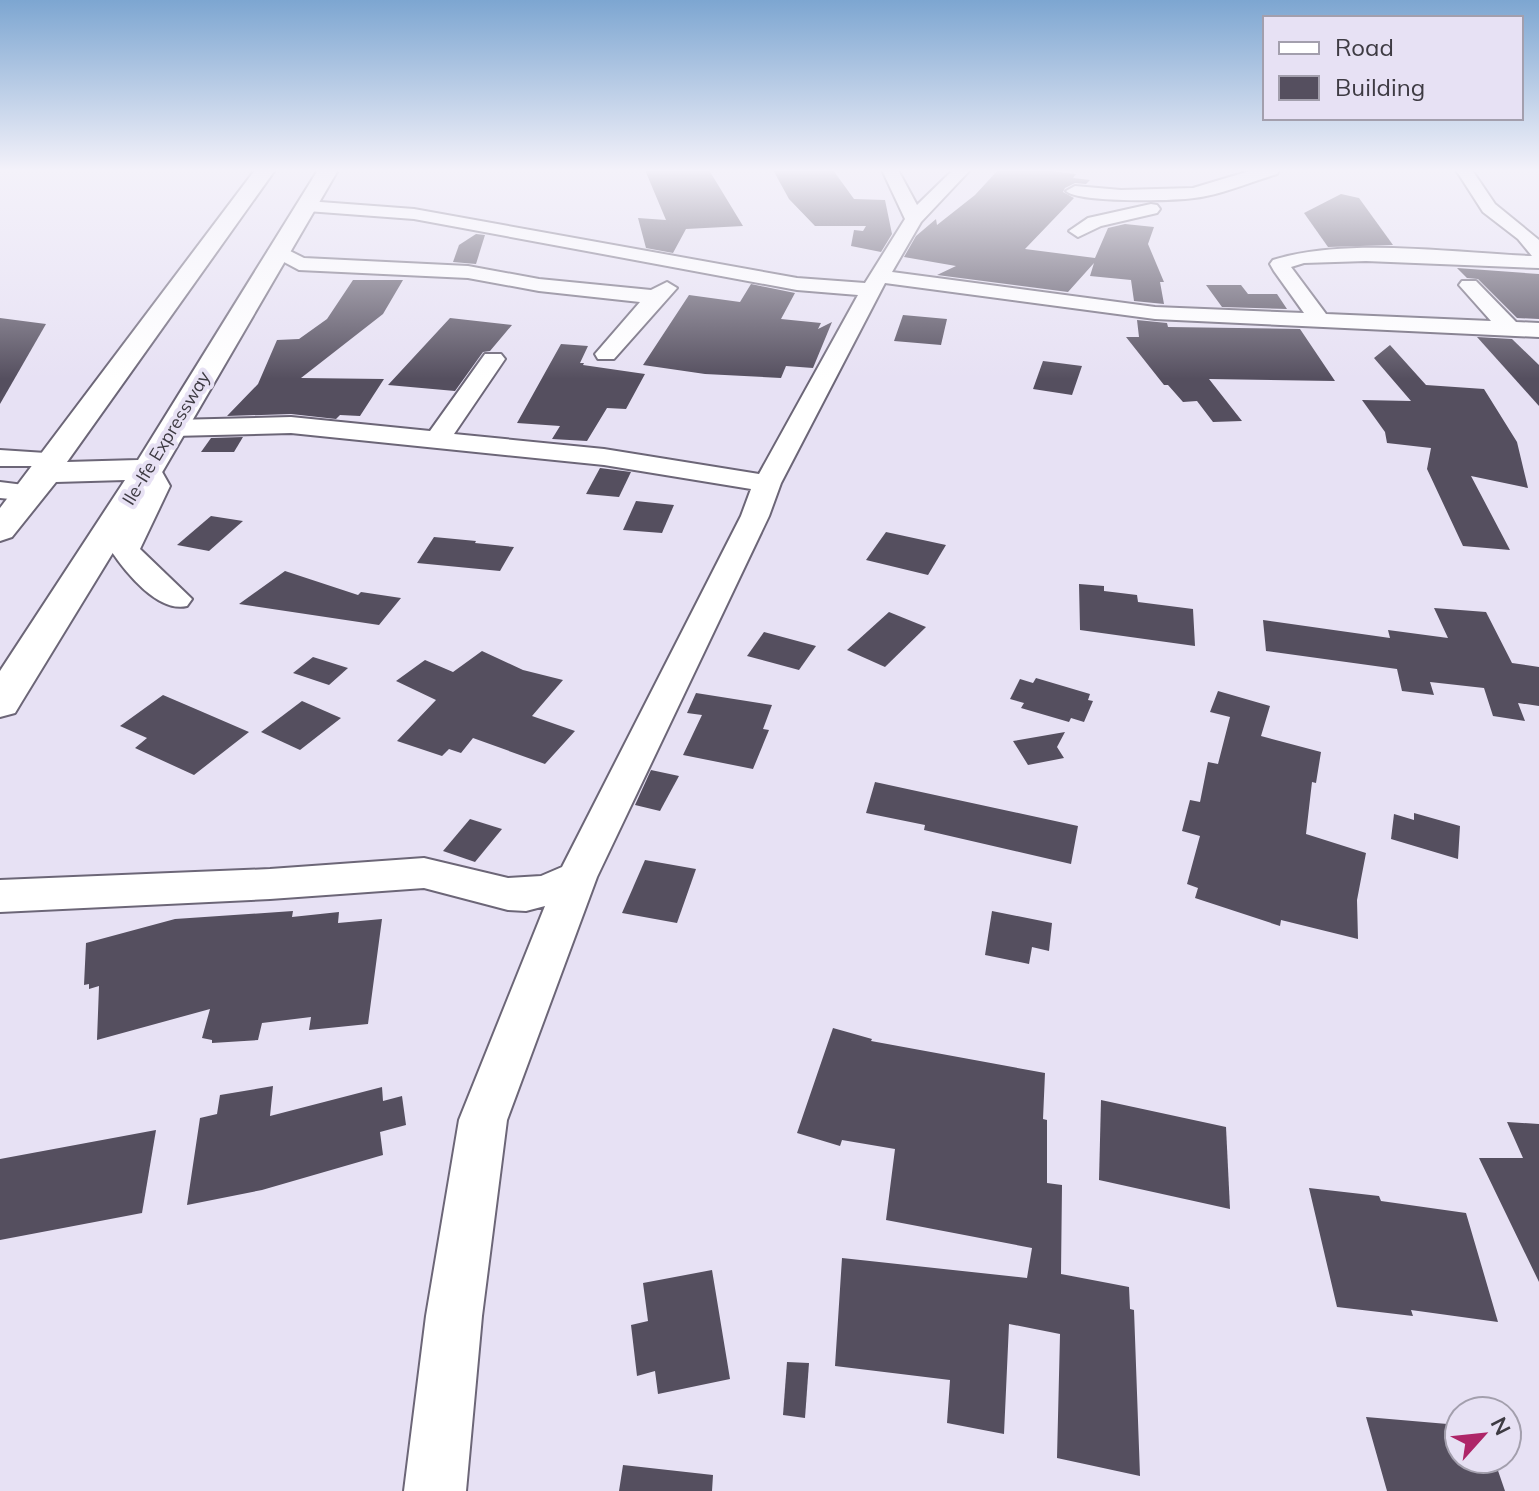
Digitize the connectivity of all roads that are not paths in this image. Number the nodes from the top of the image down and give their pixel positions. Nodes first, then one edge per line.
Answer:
1 (214, 240) edge
2 (285, 240) edge
3 (549, 240) edge
4 (902, 240) edge
5 (1528, 240) edge
6 (278, 251) junction
7 (1539, 260) edge
8 (683, 265) junction
9 (876, 283) junction
10 (1469, 285) dead end
11 (655, 297) junction
12 (1317, 320) junction
13 (1509, 328) junction
14 (1539, 330) edge
15 (606, 354) dead end
16 (493, 359) dead end
17 (173, 428) junction
18 (437, 440) junction
19 (0, 458) edge
20 (148, 469) junction
21 (43, 475) junction
22 (767, 483) junction
23 (0, 490) edge
24 (0, 530) edge
25 (176, 599) dead end
26 (0, 703) edge
27 (577, 877) junction
28 (0, 896) edge
29 (435, 1491) edge

1 - 21 main road
2 - 6 main road, Ile-Ife Expressway
3 - 8 street
4 - 9 street
5 - 7 street
6 - 11 street
6 - 17 main road, Ile-Ife Expressway
7 - 12 street
8 - 9 street
8 - 11 street
9 - 12 street
9 - 22 street
10 - 13 street
11 - 15 street
12 - 13 street
13 - 14 street
16 - 18 street
17 - 18 street
17 - 20 main road, Ile-Ife Expressway
18 - 22 street
19 - 21 street
20 - 21 main road
20 - 25 street
20 - 26 main road, Ile-Ife Expressway
21 - 23 street
21 - 24 main road
22 - 27 street
27 - 28 street
27 - 29 street

